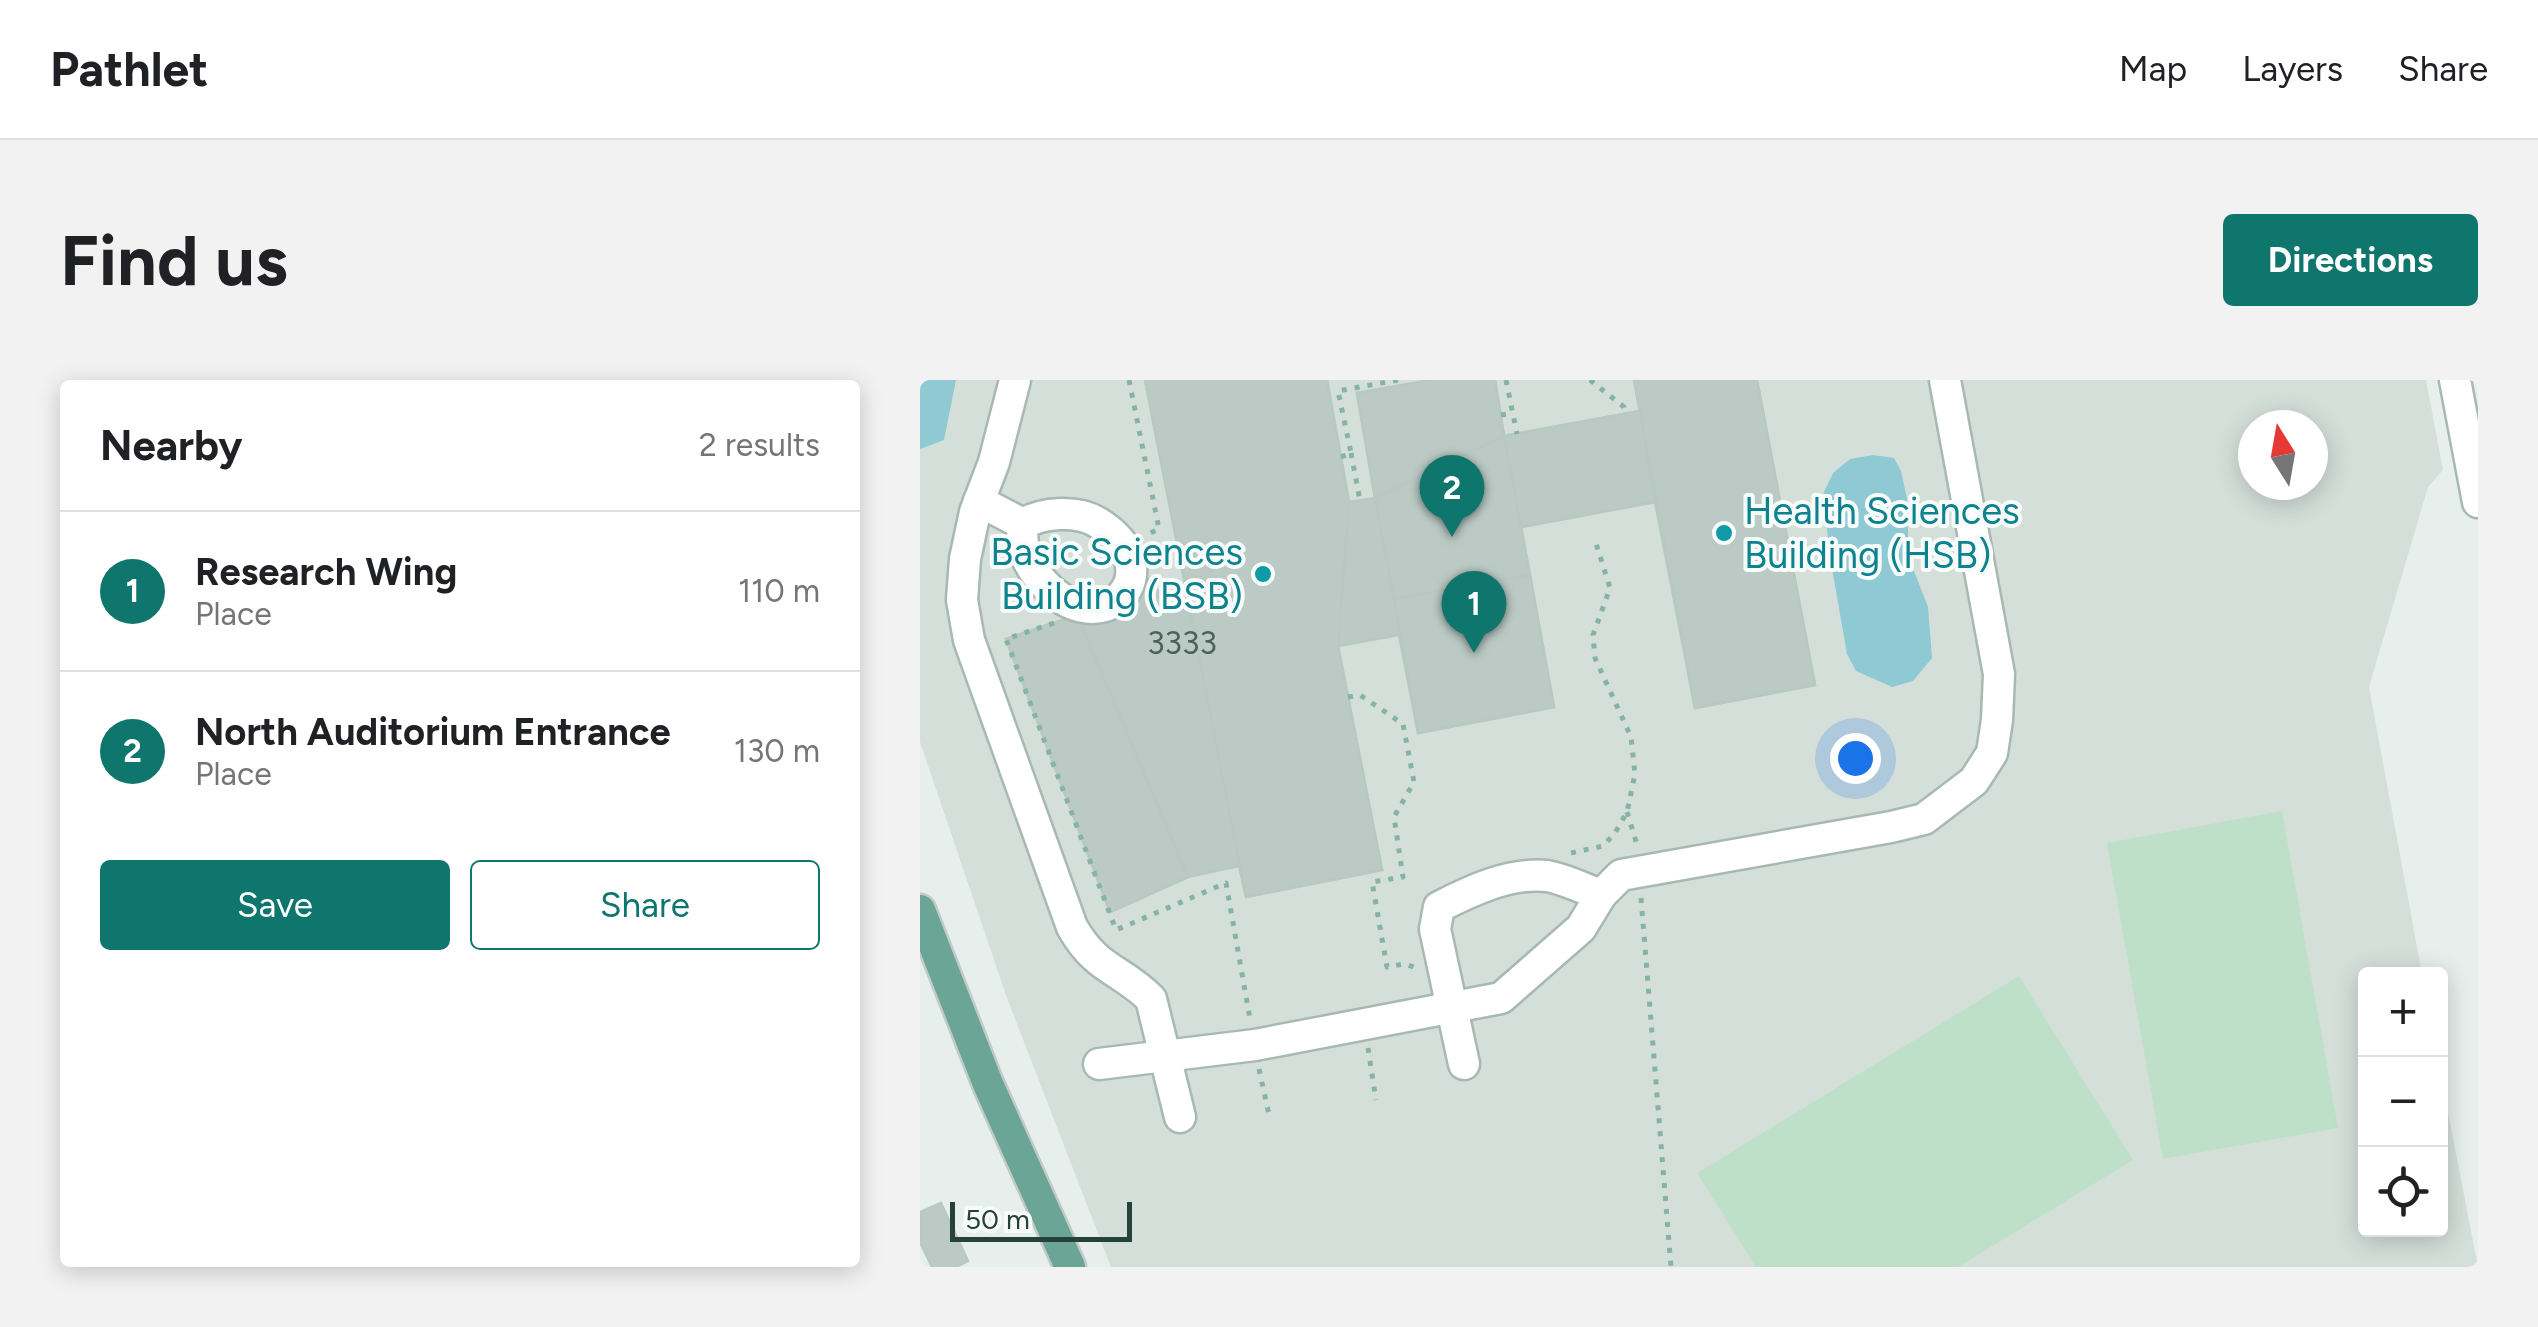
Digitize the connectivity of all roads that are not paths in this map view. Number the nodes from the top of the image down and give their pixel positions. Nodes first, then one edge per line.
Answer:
1 (1015, 380) edge
2 (1945, 380) edge
3 (2455, 380) edge
4 (979, 501) junction
5 (2478, 502) edge
6 (1023, 524) dead end
7 (1601, 895) junction
8 (920, 910) edge
9 (1452, 1009) junction
10 (1163, 1058) junction
11 (1100, 1064) dead end
12 (1464, 1064) dead end
13 (1180, 1117) dead end
14 (1070, 1267) edge

1 - 4 street
2 - 7 street
3 - 5 street
4 - 6 street
4 - 10 street
7 - 9 street
7 - 9 street
8 - 14 main road
9 - 10 street
9 - 12 street
10 - 11 street
10 - 13 street

